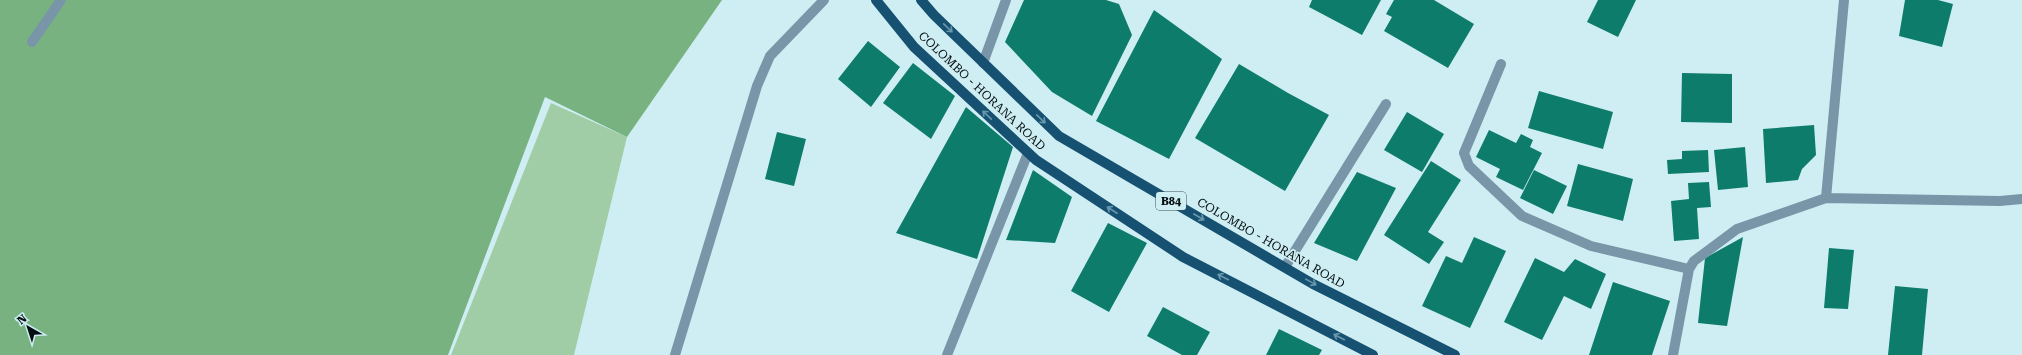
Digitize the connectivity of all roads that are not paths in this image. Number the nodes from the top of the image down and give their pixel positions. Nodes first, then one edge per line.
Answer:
1 (61, 0) edge
2 (824, 0) edge
3 (876, 0) edge
4 (921, 0) edge
5 (1006, 0) edge
6 (1844, 0) edge
7 (32, 42) dead end
8 (983, 62) junction
9 (1501, 64) dead end
10 (1386, 104) dead end
11 (1028, 153) junction
12 (1826, 198) junction
13 (2022, 199) edge
14 (1285, 267) junction
15 (1689, 269) junction
16 (675, 355) edge
17 (947, 355) edge
18 (1373, 355) edge
19 (1455, 355) edge
20 (1673, 355) edge

1 - 7 street
2 - 16 street
11 -> 3 main road, COLOMBO - HORANA ROAD
4 -> 8 main road, COLOMBO - HORANA ROAD / B84
5 - 8 street
6 - 12 street
8 -> 14 main road, COLOMBO - HORANA ROAD / B84
9 - 15 street
10 - 14 street
11 - 17 street
18 -> 11 main road, COLOMBO - HORANA ROAD
12 - 13 street
12 - 15 street
14 -> 19 main road, COLOMBO - HORANA ROAD / B84
15 - 20 street

